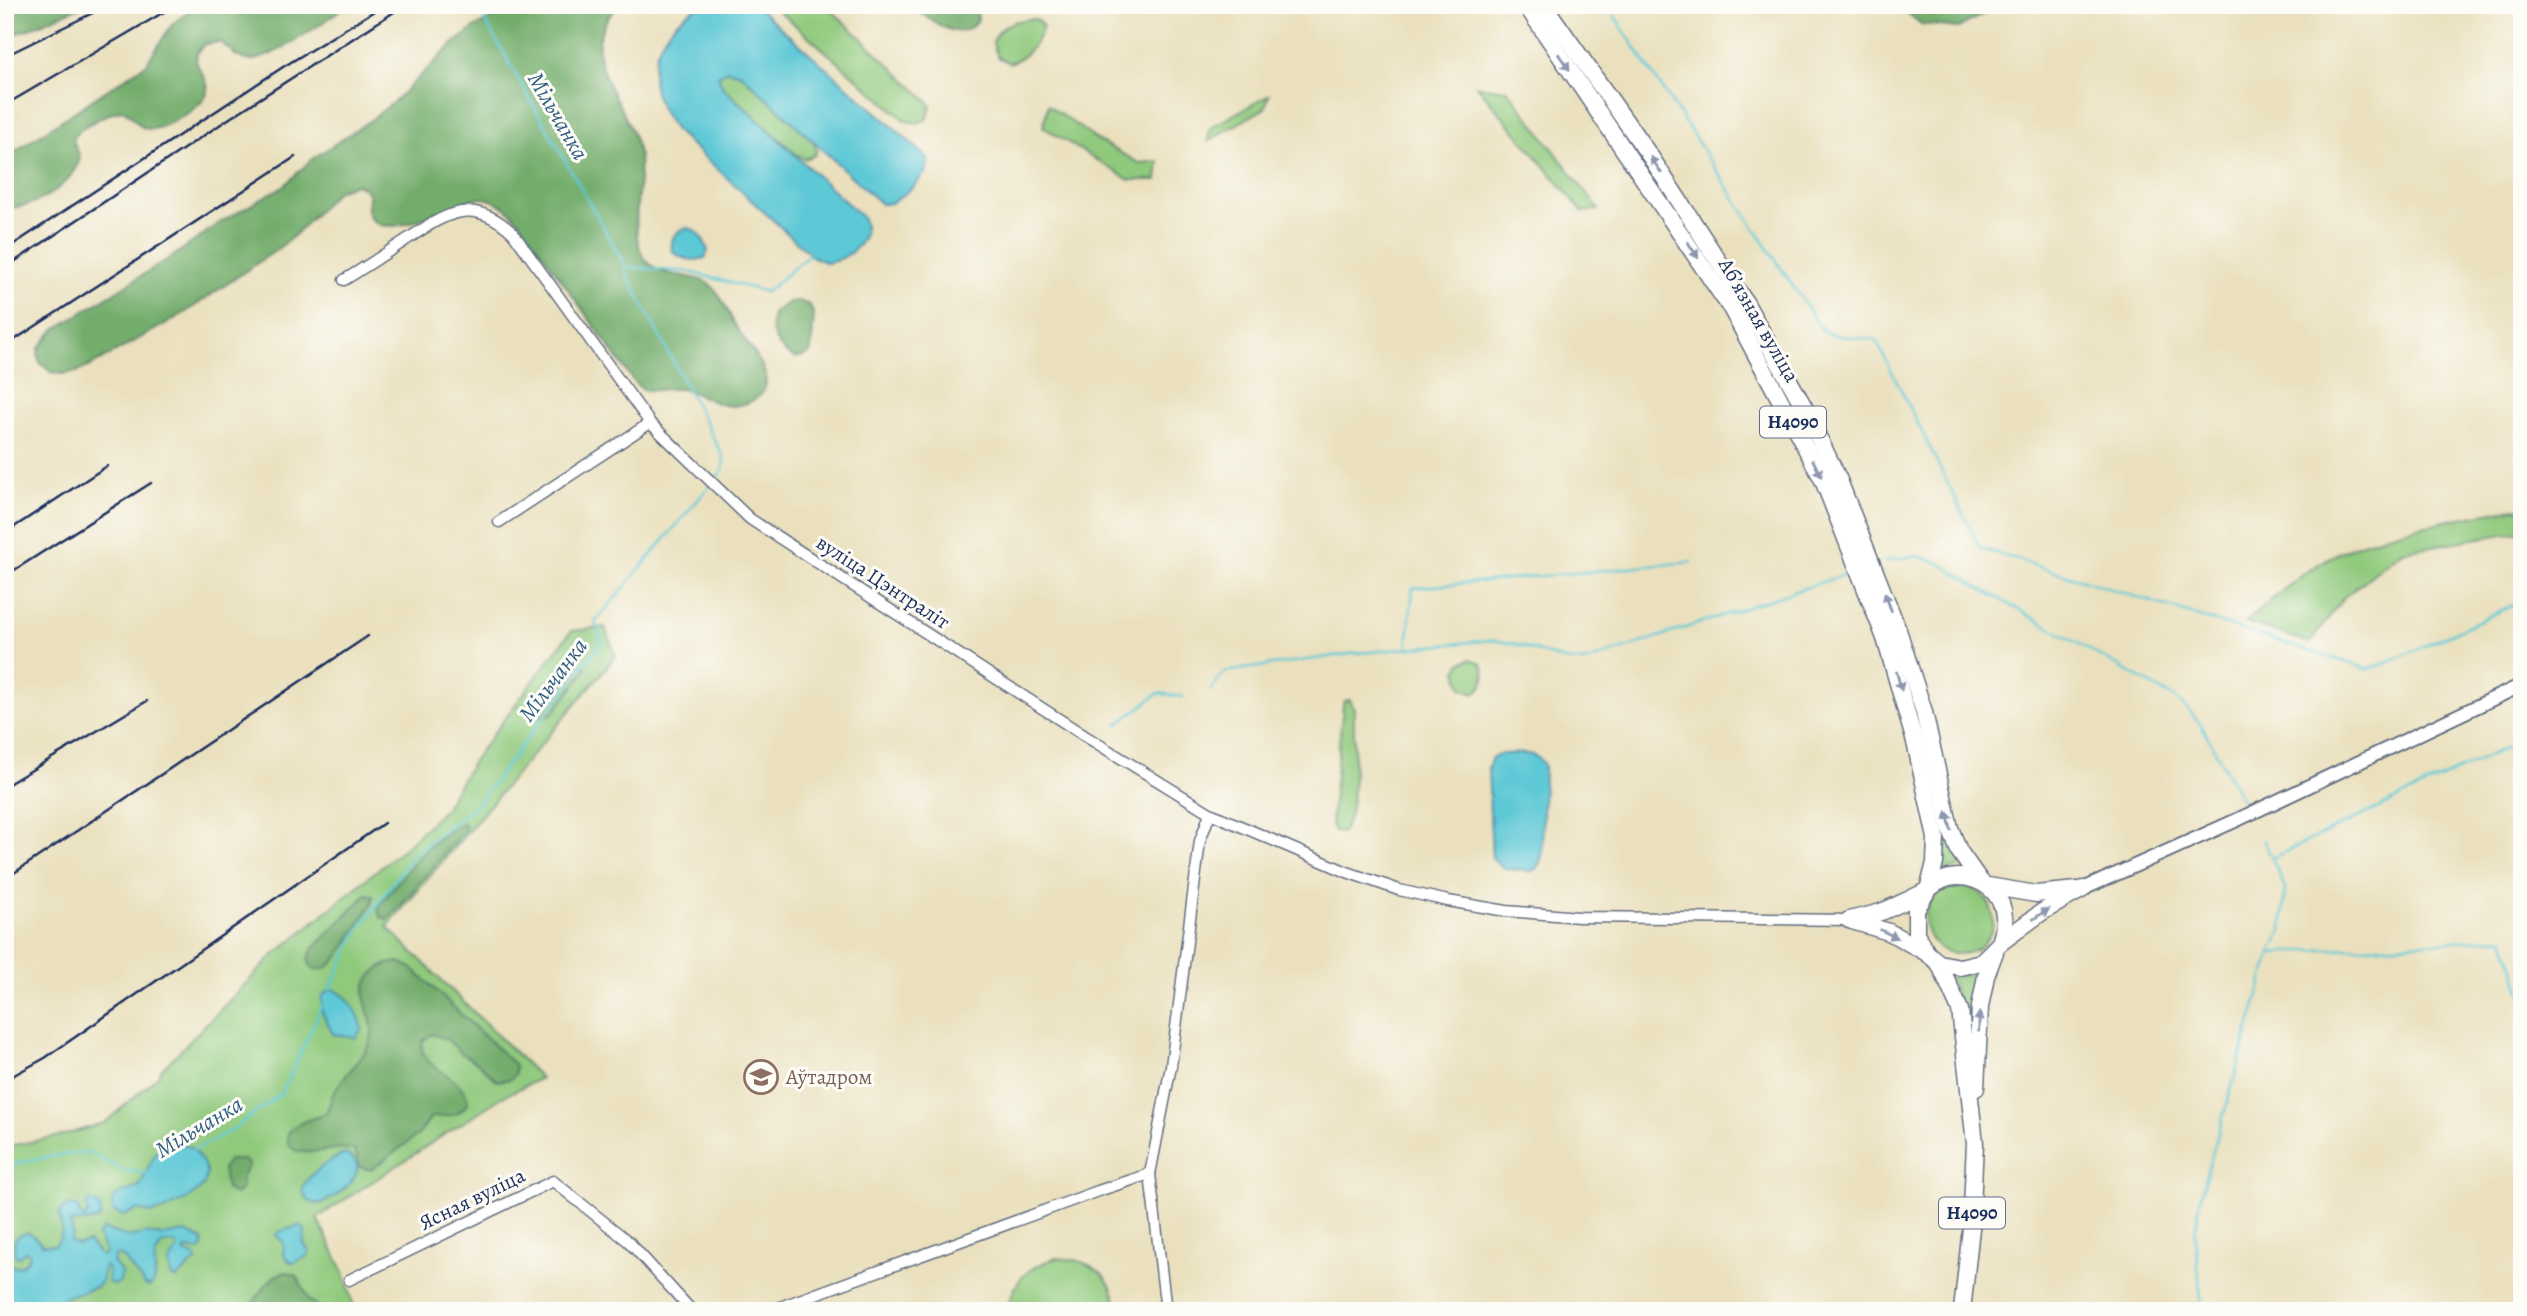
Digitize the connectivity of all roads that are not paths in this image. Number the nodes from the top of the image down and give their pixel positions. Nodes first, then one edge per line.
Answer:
1 (1526, 5) edge
2 (1545, 5) edge
3 (344, 280) dead end
4 (650, 423) junction
5 (499, 522) dead end
6 (2522, 685) edge
7 (1210, 813) junction
8 (1984, 884) junction
9 (2083, 889) junction
10 (1928, 890) junction
11 (1849, 920) junction
12 (1998, 946) junction
13 (1933, 958) junction
14 (1972, 1115) junction
15 (1150, 1174) junction
16 (349, 1280) dead end
17 (692, 1311) edge
18 (769, 1311) edge
19 (1166, 1311) edge
20 (1962, 1311) edge

1 -> 10 main road, Абʼязная вуліца / Н4090
8 -> 2 main road, Абʼязная вуліца / Н4090
3 - 4 street, вуліца Цэнтраліт
4 - 5 street
4 - 7 street, вуліца Цэнтраліт
6 - 9 street
7 - 11 street, вуліца Цэнтраліт
7 - 15 street
8 - 9 main road
8 - 10 main road
8 - 12 main road, Н4090
12 -> 9 main road
10 - 11 main road
10 - 13 main road, Н4090
11 -> 13 main road
12 - 13 main road
14 -> 12 main road, Н4090
13 - 14 main road, Н4090
14 - 20 main road, Н4090
15 - 18 street
15 - 19 street
16 - 17 street, Ясная вуліца

